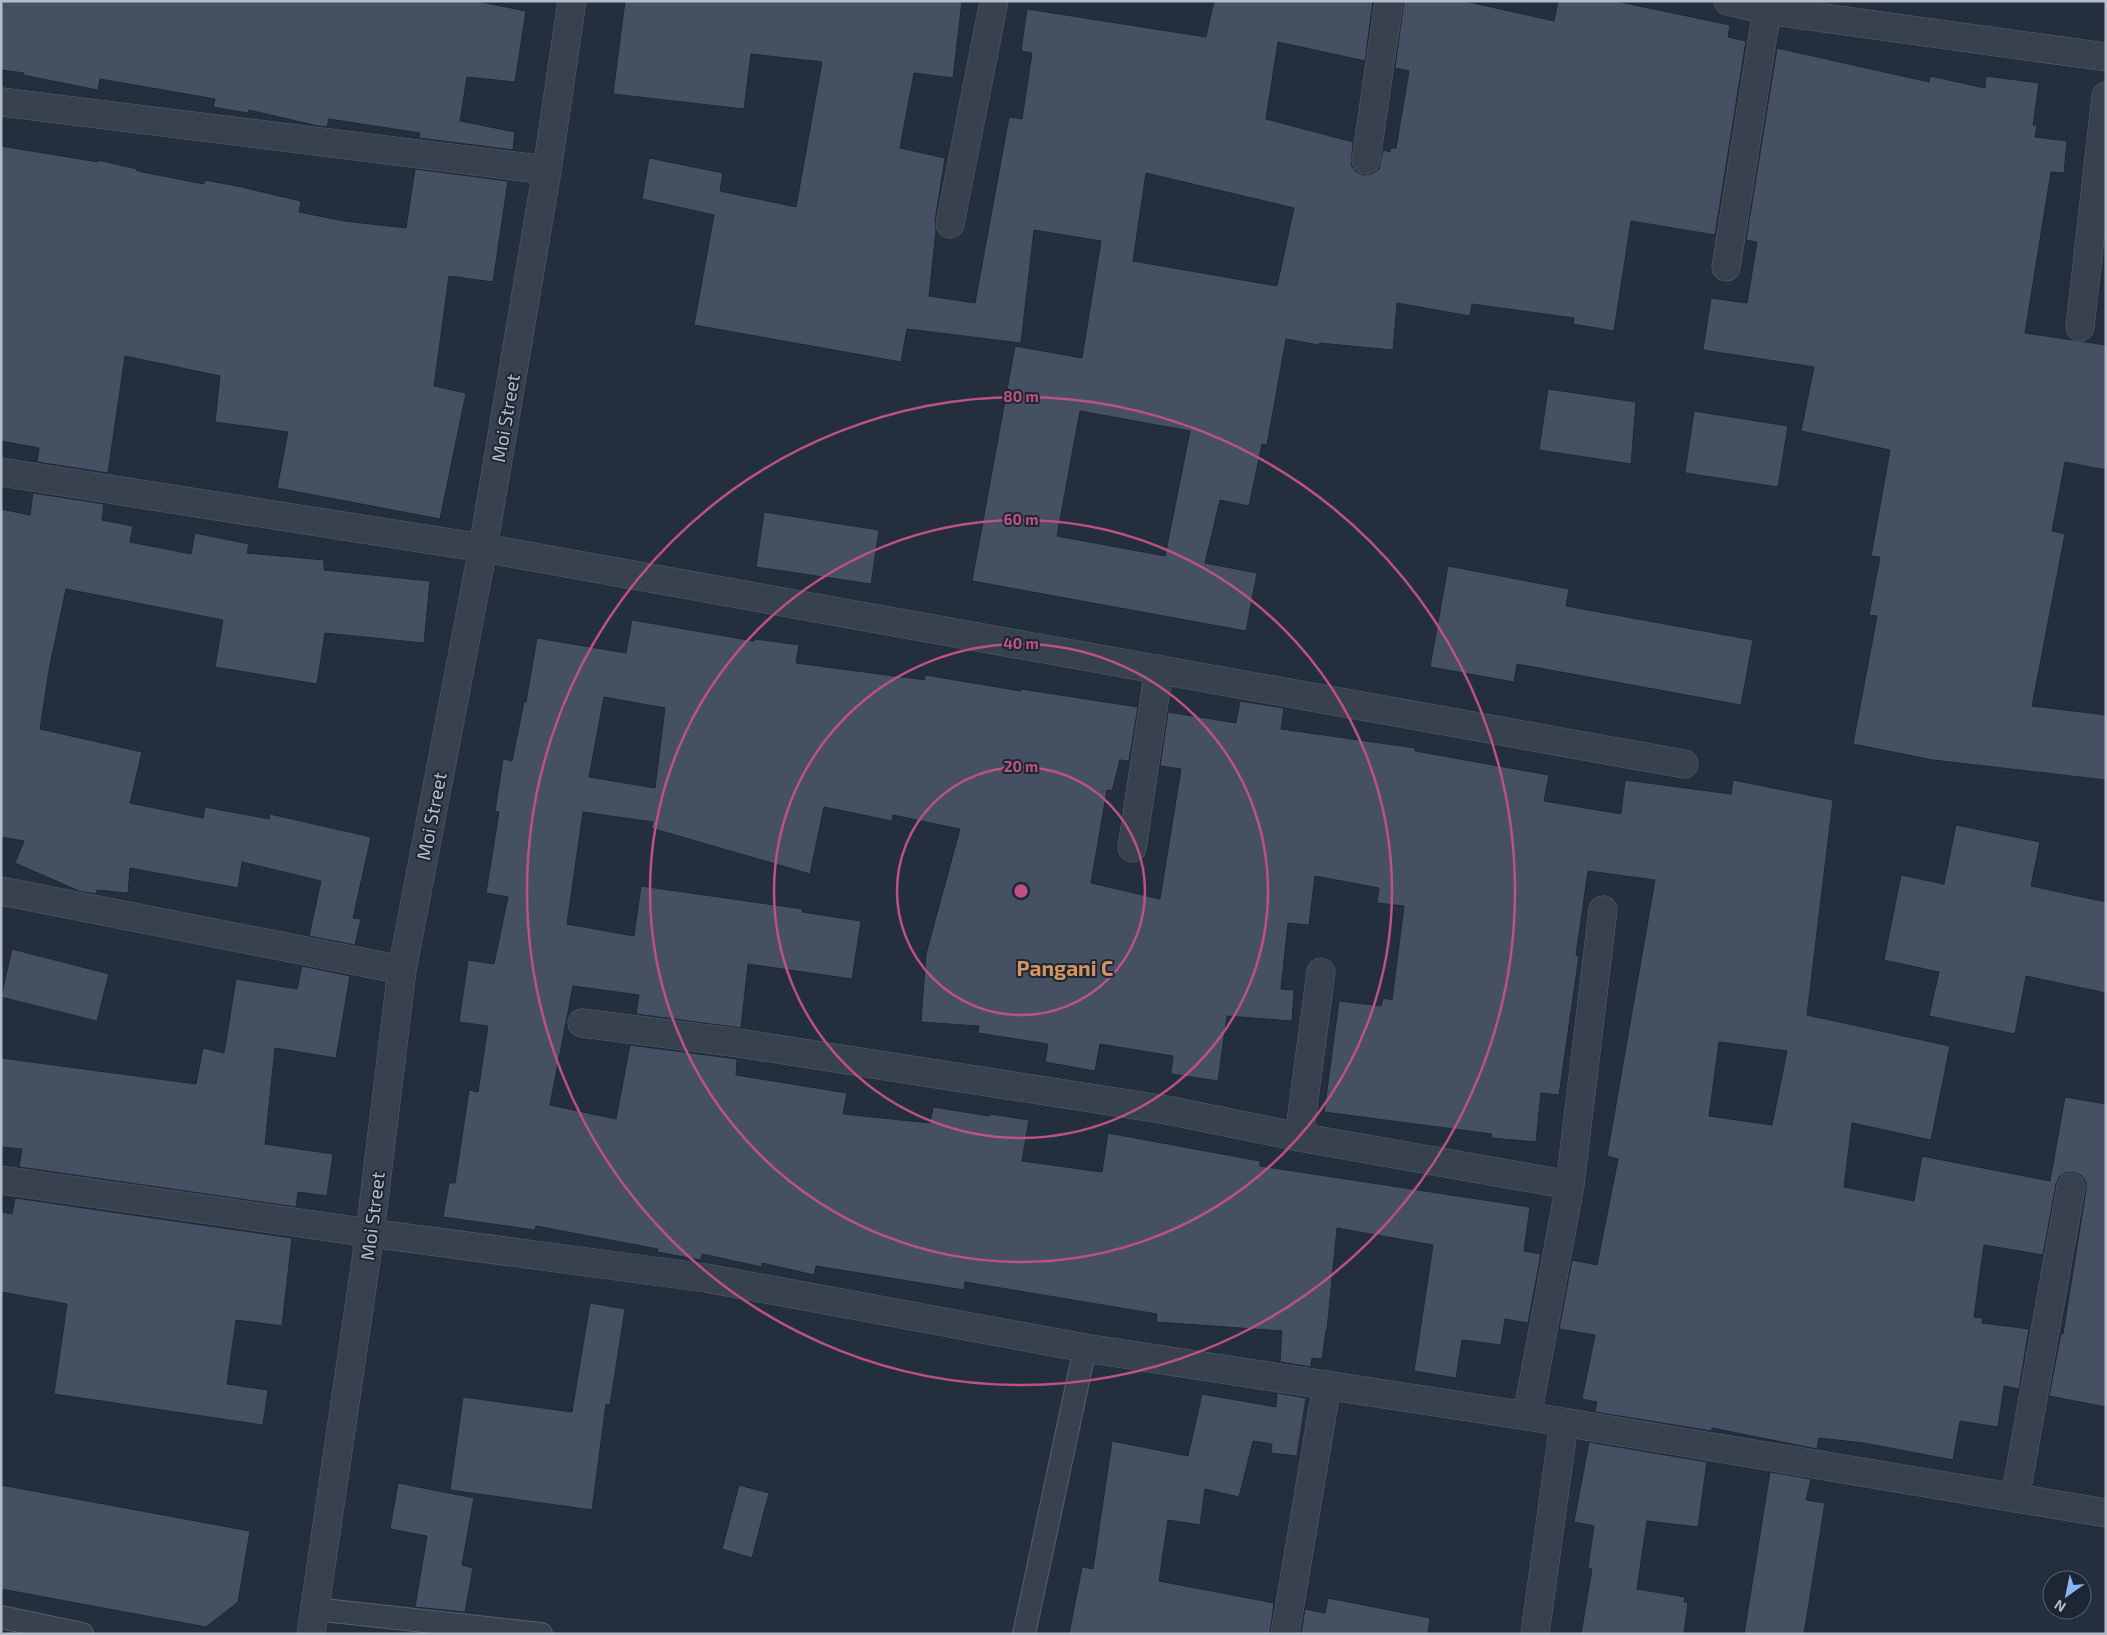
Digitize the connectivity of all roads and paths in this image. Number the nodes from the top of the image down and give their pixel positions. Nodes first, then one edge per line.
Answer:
1 (572, 1) edge
2 (994, 1) edge
3 (1389, 1) edge
4 (1728, 1) edge
5 (1767, 10) junction
6 (2106, 57) edge
7 (2106, 96) edge
8 (1, 102) edge
9 (1366, 160) dead end
10 (547, 170) junction
11 (950, 224) dead end
12 (1726, 267) dead end
13 (2080, 327) dead end
14 (1, 472) edge
15 (483, 548) junction
16 (1159, 669) junction
17 (1684, 764) dead end
18 (1132, 848) dead end
19 (1, 891) edge
20 (1602, 910) dead end
21 (402, 970) junction
22 (1321, 972) dead end
23 (582, 1023) dead end
24 (1299, 1137) junction
25 (1, 1180) edge
26 (1570, 1185) junction
27 (2071, 1187) dead end
28 (370, 1233) junction
29 (1085, 1348) junction
30 (1328, 1385) junction
31 (1527, 1416) junction
32 (1564, 1423) junction
33 (2015, 1498) junction
34 (2106, 1513) edge
35 (1, 1617) edge
36 (313, 1622) edge
37 (82, 1634) edge
38 (541, 1634) edge
39 (1024, 1634) edge
40 (1285, 1634) edge
41 (1535, 1634) edge

1 - 10 street, Moi Street
2 - 11 street
3 - 9 street
4 - 5 street
5 - 6 street
5 - 12 street
7 - 13 street
8 - 10 street
10 - 15 street, Moi Street
14 - 15 street
15 - 16 street
15 - 21 street, Moi Street
16 - 17 street
16 - 18 street
19 - 21 street
20 - 26 street
21 - 28 street, Moi Street
22 - 24 street
23 - 24 street
24 - 26 street
25 - 28 street
26 - 31 street
27 - 33 street
28 - 29 street
28 - 36 street, Moi Street
29 - 30 street
29 - 39 lane
30 - 31 street
30 - 40 street
31 - 32 street
32 - 33 street
32 - 41 street
33 - 34 street
35 - 37 lane
36 - 38 lane

